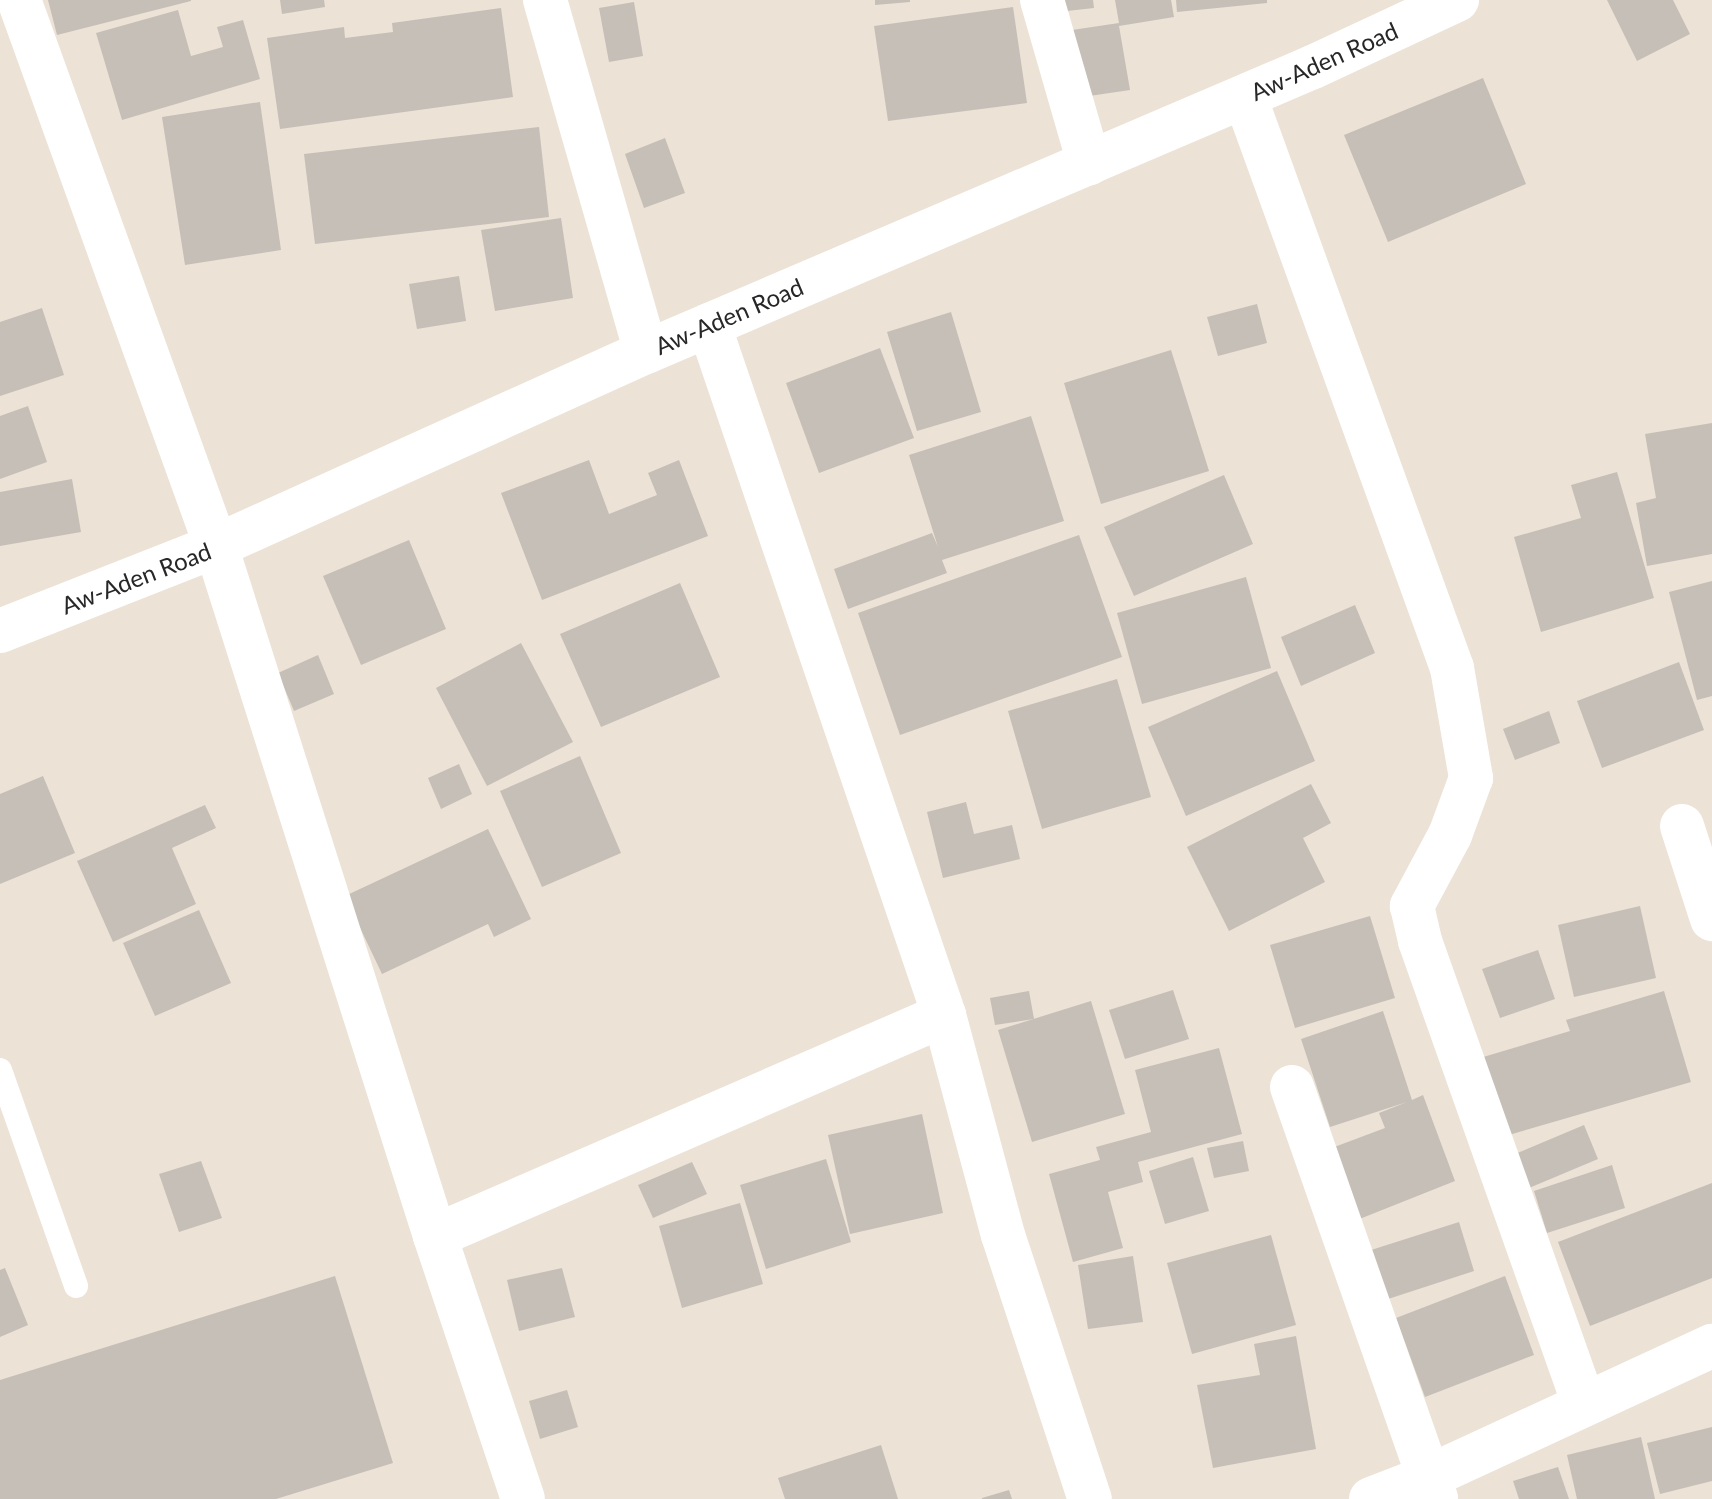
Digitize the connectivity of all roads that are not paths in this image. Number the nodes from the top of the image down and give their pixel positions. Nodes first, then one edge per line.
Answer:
1 (19, 0) edge
2 (545, 0) edge
3 (1042, 0) edge
4 (1457, 0) edge
5 (1245, 97) junction
6 (1089, 163) junction
7 (709, 325) junction
8 (646, 352) junction
9 (216, 546) junction
10 (0, 631) edge
11 (1682, 826) dead end
12 (1712, 919) edge
13 (944, 1015) junction
14 (0, 1070) edge
15 (1292, 1087) dead end
16 (435, 1236) junction
17 (76, 1286) dead end
18 (1712, 1346) edge
19 (1584, 1403) junction
20 (1432, 1488) edge
21 (523, 1499) edge
22 (1090, 1499) edge
23 (1371, 1499) edge

1 - 9 street
2 - 8 street
3 - 6 street
4 - 5 street, Aw-Aden Road
5 - 6 street, Aw-Aden Road
5 - 19 street
6 - 7 street, Aw-Aden Road
7 - 8 street, Aw-Aden Road
7 - 13 street
8 - 9 street, Aw-Aden Road
9 - 10 street, Aw-Aden Road
9 - 16 street
11 - 12 street
13 - 16 street
13 - 22 street
14 - 17 lane
15 - 20 street
16 - 21 street
18 - 19 street
19 - 20 street
20 - 23 street

